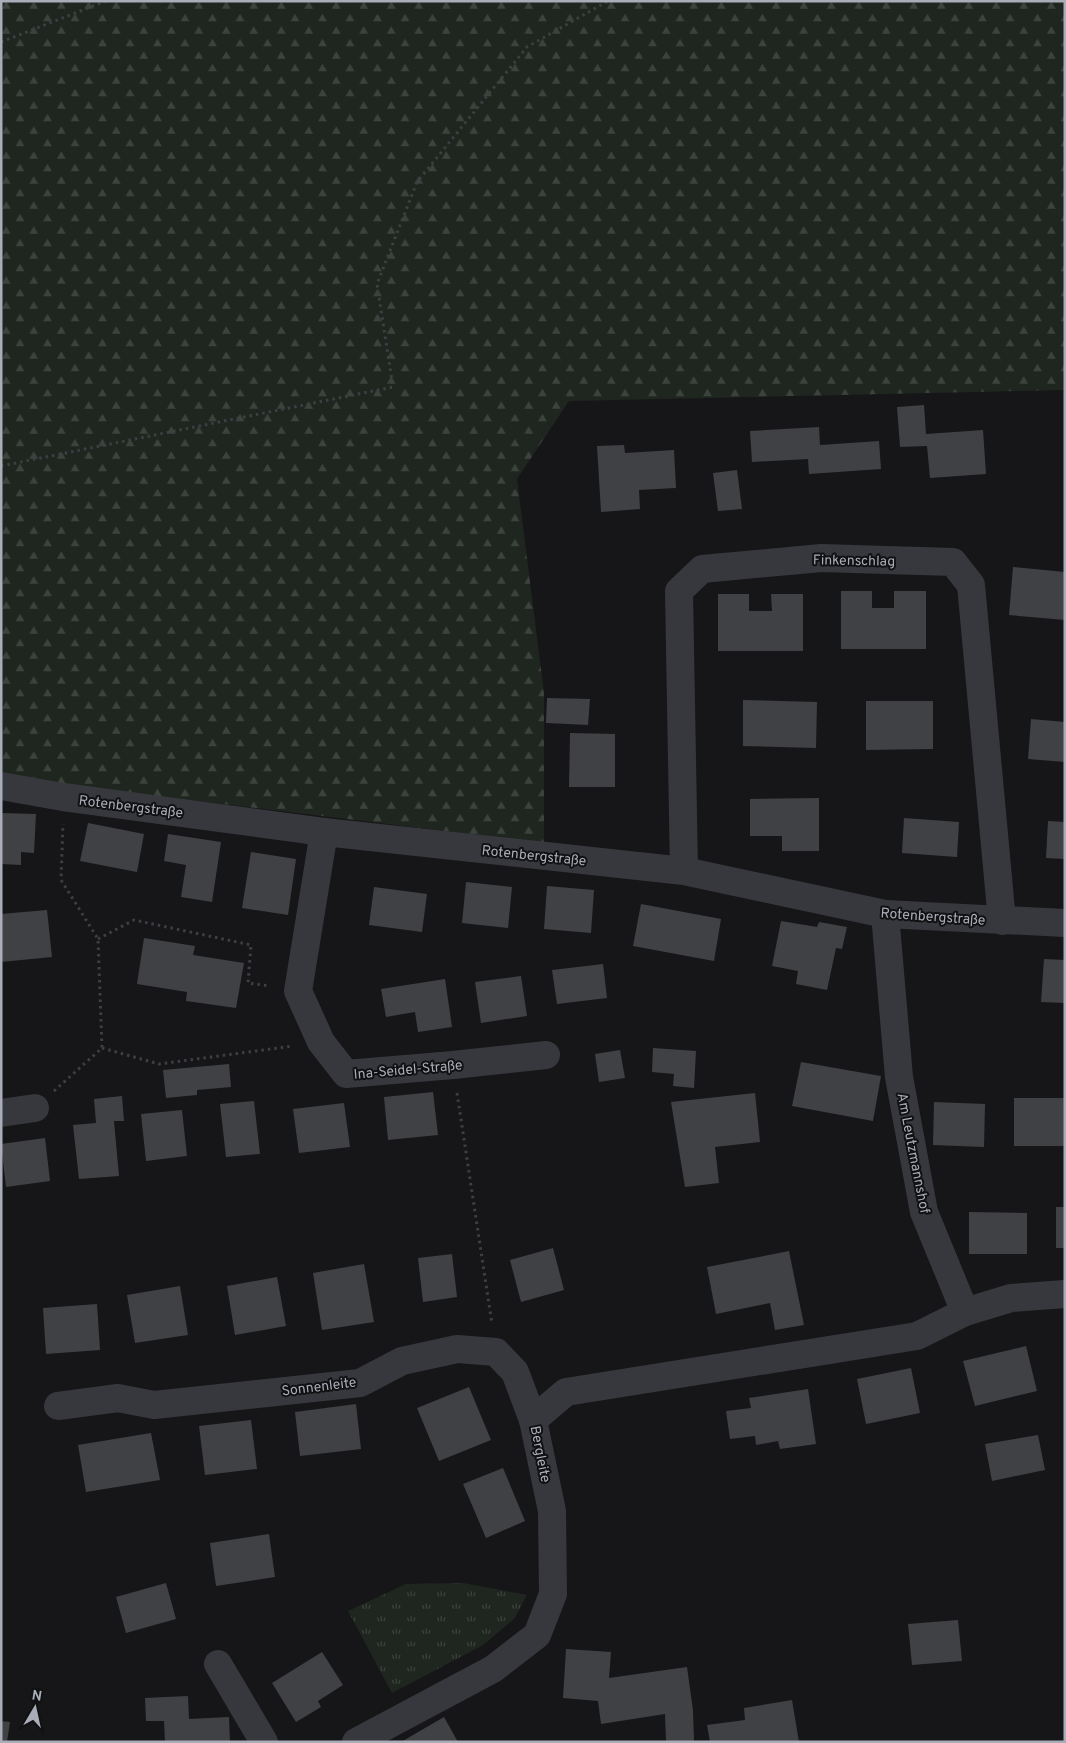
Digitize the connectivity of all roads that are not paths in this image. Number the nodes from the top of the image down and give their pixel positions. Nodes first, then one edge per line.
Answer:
1 (1, 786) edge
2 (324, 832) junction
3 (684, 872) junction
4 (885, 914) junction
5 (1002, 921) junction
6 (1065, 923) edge
7 (546, 1055) dead end
8 (35, 1108) road end
9 (1, 1113) edge
10 (1065, 1294) edge
11 (965, 1312) junction
12 (58, 1406) dead end
13 (533, 1420) junction
14 (218, 1664) dead end
15 (264, 1742) edge
16 (356, 1742) edge

1 - 2 street, Rotenbergstraße
2 - 3 street, Rotenbergstraße
2 - 7 street, Ina-Seidel-Straße
3 - 4 street, Rotenbergstraße
3 - 5 street, Finkenschlag
4 - 5 street, Rotenbergstraße
4 - 11 street, Am Leutzmannshof
5 - 6 street, Rotenbergstraße
8 - 9 street
10 - 11 street
11 - 13 street, Bergleite
12 - 13 street, Sonnenleite
13 - 16 street, Bergleite
14 - 15 street

